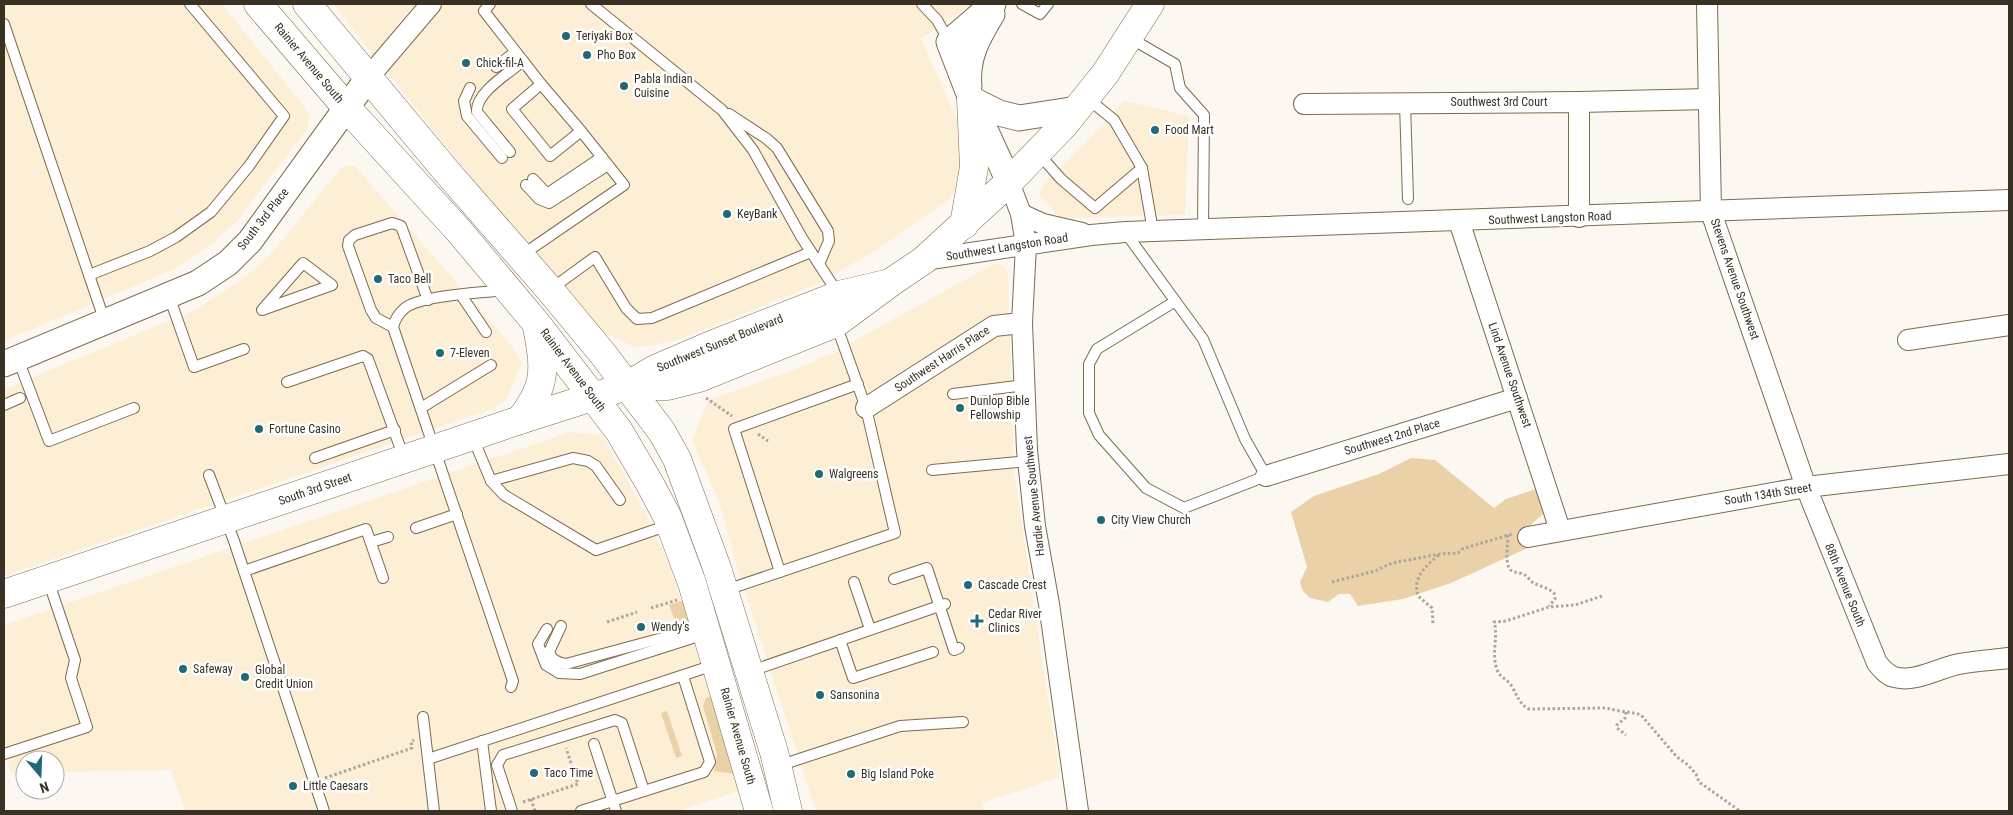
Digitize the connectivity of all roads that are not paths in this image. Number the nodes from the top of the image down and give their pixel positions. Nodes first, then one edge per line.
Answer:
1 (190, 4) edge
2 (258, 4) edge
3 (307, 4) edge
4 (431, 4) edge
5 (490, 4) edge
6 (590, 4) edge
7 (922, 4) edge
8 (994, 4) edge
9 (999, 4) edge
10 (1022, 4) edge
11 (1048, 4) edge
12 (1150, 4) edge
13 (1707, 4) edge
14 (4, 24) edge
15 (1128, 37) junction
16 (949, 42) junction
17 (515, 52) junction
18 (523, 61) junction
19 (496, 67) dead end
20 (368, 78) junction
21 (542, 84) junction
22 (470, 88) dead end
23 (971, 98) junction
24 (1709, 99) junction
25 (1579, 102) junction
26 (1082, 103) junction
27 (1405, 103) junction
28 (1304, 104) dead end
29 (346, 107) junction
30 (722, 110) junction
31 (582, 131) junction
32 (1037, 153) junction
33 (605, 161) junction
34 (1142, 168) junction
35 (530, 182) dead end
36 (1009, 182) junction
37 (1408, 199) dead end
38 (2009, 200) edge
39 (1711, 212) junction
40 (1021, 214) junction
41 (1579, 217) junction
42 (1458, 221) junction
43 (964, 225) junction
44 (1203, 230) junction
45 (1153, 231) junction
46 (1125, 232) junction
47 (1091, 235) junction
48 (1026, 245) junction
49 (811, 252) junction
50 (522, 255) junction
51 (924, 260) junction
52 (819, 264) junction
53 (90, 275) junction
54 (890, 283) junction
55 (508, 289) junction
56 (550, 290) junction
57 (462, 295) junction
58 (839, 295) junction
59 (169, 296) junction
60 (428, 300) junction
61 (1174, 302) junction
62 (262, 310) joint
63 (105, 322) junction
64 (836, 323) junction
65 (1022, 323) junction
66 (537, 324) junction
67 (2009, 325) edge
68 (393, 327) junction
69 (486, 332) dead end
70 (1908, 340) dead end
71 (244, 349) dead end
72 (11, 362) edge
73 (491, 365) dead end
74 (287, 382) dead end
75 (858, 384) junction
76 (627, 386) junction
77 (1025, 386) junction
78 (953, 394) dead end
79 (592, 397) junction
80 (20, 398) dead end
81 (1518, 398) junction
82 (4, 405) edge
83 (134, 408) dead end
84 (421, 408) junction
85 (866, 408) junction
86 (520, 420) junction
87 (394, 430) junction
88 (472, 436) junction
89 (435, 448) junction
90 (315, 458) dead end
91 (405, 459) junction
92 (1028, 461) junction
93 (2009, 464) edge
94 (932, 470) dead end
95 (210, 475) dead end
96 (1266, 476) junction
97 (491, 482) junction
98 (1806, 487) junction
99 (620, 500) dead end
100 (457, 514) junction
101 (225, 519) junction
102 (670, 525) junction
103 (416, 528) dead end
104 (1560, 530) junction
105 (1523, 536) road end
106 (388, 537) dead end
107 (371, 542) junction
108 (244, 571) junction
109 (780, 572) junction
110 (383, 578) dead end
111 (48, 579) junction
112 (894, 579) dead end
113 (854, 582) dead end
114 (724, 590) junction
115 (4, 594) edge
116 (942, 605) junction
117 (561, 626) dead end
118 (547, 629) dead end
119 (706, 630) junction
120 (870, 630) junction
121 (840, 640) junction
122 (959, 648) dead end
123 (933, 652) dead end
124 (2009, 658) edge
125 (717, 664) junction
126 (750, 671) junction
127 (683, 676) junction
128 (510, 687) dead end
129 (422, 717) dead end
130 (963, 722) dead end
131 (482, 741) junction
132 (594, 744) dead end
133 (4, 754) edge
134 (428, 759) junction
135 (778, 766) junction
136 (644, 791) junction
137 (614, 806) edge
138 (783, 810) edge
139 (324, 811) edge
140 (434, 811) edge
141 (491, 811) edge
142 (512, 811) edge
143 (581, 811) edge
144 (759, 811) edge
145 (1078, 811) edge

1 - 53 lane
2 - 29 main road, Rainier Avenue South
3 - 20 main road
4 - 20 street, South 3rd Place
5 - 17 lane
6 - 30 lane
7 - 16 lane
8 - 16 street
9 - 23 street, Hardie Avenue Southwest
10 - 11 lane
12 - 15 main road, Southwest Sunset Boulevard
13 - 24 street, Stevens Avenue Southwest
14 - 53 lane
15 - 26 main road, Southwest Sunset Boulevard
15 - 44 lane
16 - 23 street, Hardie Avenue Southwest
17 - 18 lane
17 - 19 lane
18 - 21 lane
18 - 22 lane
20 - 29 street, South 3rd Place
20 - 50 main road
21 - 31 lane
21 - 31 lane
23 - 26 street
23 - 36 street, Hardie Avenue Southwest
23 - 43 main road
24 - 25 street, Southwest 3rd Court
24 - 39 street, Stevens Avenue Southwest
25 - 27 street, Southwest 3rd Court
25 - 41 street
26 - 32 main road, Southwest Sunset Boulevard
26 - 34 lane
27 - 28 street, Southwest 3rd Court
27 - 37 lane
29 - 55 main road, Rainier Avenue South
29 - 59 street, South 3rd Place
30 - 49 lane
30 - 52 lane
31 - 33 lane
32 - 34 lane
32 - 36 main road, Southwest Sunset Boulevard
33 - 35 lane
33 - 50 lane
34 - 45 lane
36 - 40 street, Hardie Avenue Southwest
36 - 43 main road, Southwest Sunset Boulevard
38 - 39 street, Southwest Langston Road
39 - 41 street, Southwest Langston Road
39 - 98 street, Stevens Avenue Southwest
40 - 47 street, Southwest Langston Road
40 - 48 street, Hardie Avenue Southwest
41 - 42 street, Southwest Langston Road
42 - 44 street, Southwest Langston Road
42 - 81 street, Lind Avenue Southwest
43 - 51 main road, Southwest Sunset Boulevard
44 - 45 street, Southwest Langston Road
45 - 46 street, Southwest Langston Road
46 - 47 street, Southwest Langston Road
46 - 61 lane
47 - 48 street, Southwest Langston Road
48 - 51 street, Southwest Langston Road
48 - 65 street, Hardie Avenue Southwest
49 - 52 lane
49 - 56 lane
50 - 56 main road
51 - 54 main road, Southwest Sunset Boulevard
52 - 58 lane
53 - 63 lane
54 - 58 main road, Southwest Sunset Boulevard
54 - 64 main road, Southwest Sunset Boulevard
55 - 57 lane
55 - 66 main road, Rainier Avenue South
56 - 76 main road
57 - 60 lane
57 - 69 lane
58 - 76 main road, Southwest Sunset Boulevard
59 - 63 street, South 3rd Place
59 - 71 lane
60 - 68 lane
60 - 68 lane
61 - 96 lane
61 - 96 lane
62 - 62 lane
63 - 72 street, South 3rd Place
64 - 75 lane
64 - 76 main road, Southwest Sunset Boulevard
65 - 77 street, Hardie Avenue Southwest
65 - 85 street, Southwest Harris Place
66 - 79 main road, Rainier Avenue South
66 - 86 main road
67 - 70 street
68 - 84 lane
72 - 83 lane
73 - 84 lane
74 - 87 lane
75 - 85 lane
75 - 109 lane
76 - 79 main road, South 3rd Street
76 - 114 main road
77 - 78 lane
77 - 92 street, Hardie Avenue Southwest
79 - 86 main road, South 3rd Street
79 - 102 main road, Rainier Avenue South
80 - 82 lane
81 - 96 street, Southwest 2nd Place
81 - 104 street, Lind Avenue Southwest
84 - 89 lane
85 - 109 lane
86 - 88 main road, South 3rd Street
87 - 90 lane
87 - 91 lane
88 - 89 main road, South 3rd Street
88 - 97 lane
89 - 91 main road, South 3rd Street
89 - 100 lane
91 - 101 main road, South 3rd Street
92 - 94 lane
92 - 145 street, Hardie Avenue Southwest
93 - 98 street, South 134th Street
95 - 101 lane
97 - 99 lane
97 - 102 lane
98 - 104 street, South 134th Street
98 - 124 street, 88th Avenue South
100 - 103 lane
100 - 128 lane
101 - 108 lane
101 - 111 main road, South 3rd Street
102 - 119 main road, Rainier Avenue South
104 - 105 street, South 134th Street
106 - 107 lane
107 - 108 lane
107 - 110 lane
108 - 139 lane
109 - 114 lane
111 - 115 main road, South 3rd Street
111 - 133 lane
112 - 116 lane
113 - 120 lane
114 - 126 main road
116 - 120 lane
116 - 122 lane
117 - 119 lane
118 - 119 lane
119 - 125 main road, Rainier Avenue South
120 - 121 lane
121 - 123 lane
121 - 126 lane
125 - 127 lane
125 - 144 main road, Rainier Avenue South
126 - 135 main road
127 - 131 lane
127 - 136 lane
129 - 134 lane
130 - 135 lane
131 - 134 lane
131 - 141 lane
132 - 137 lane
134 - 140 lane
135 - 138 main road
136 - 137 lane
136 - 142 lane
137 - 143 lane

